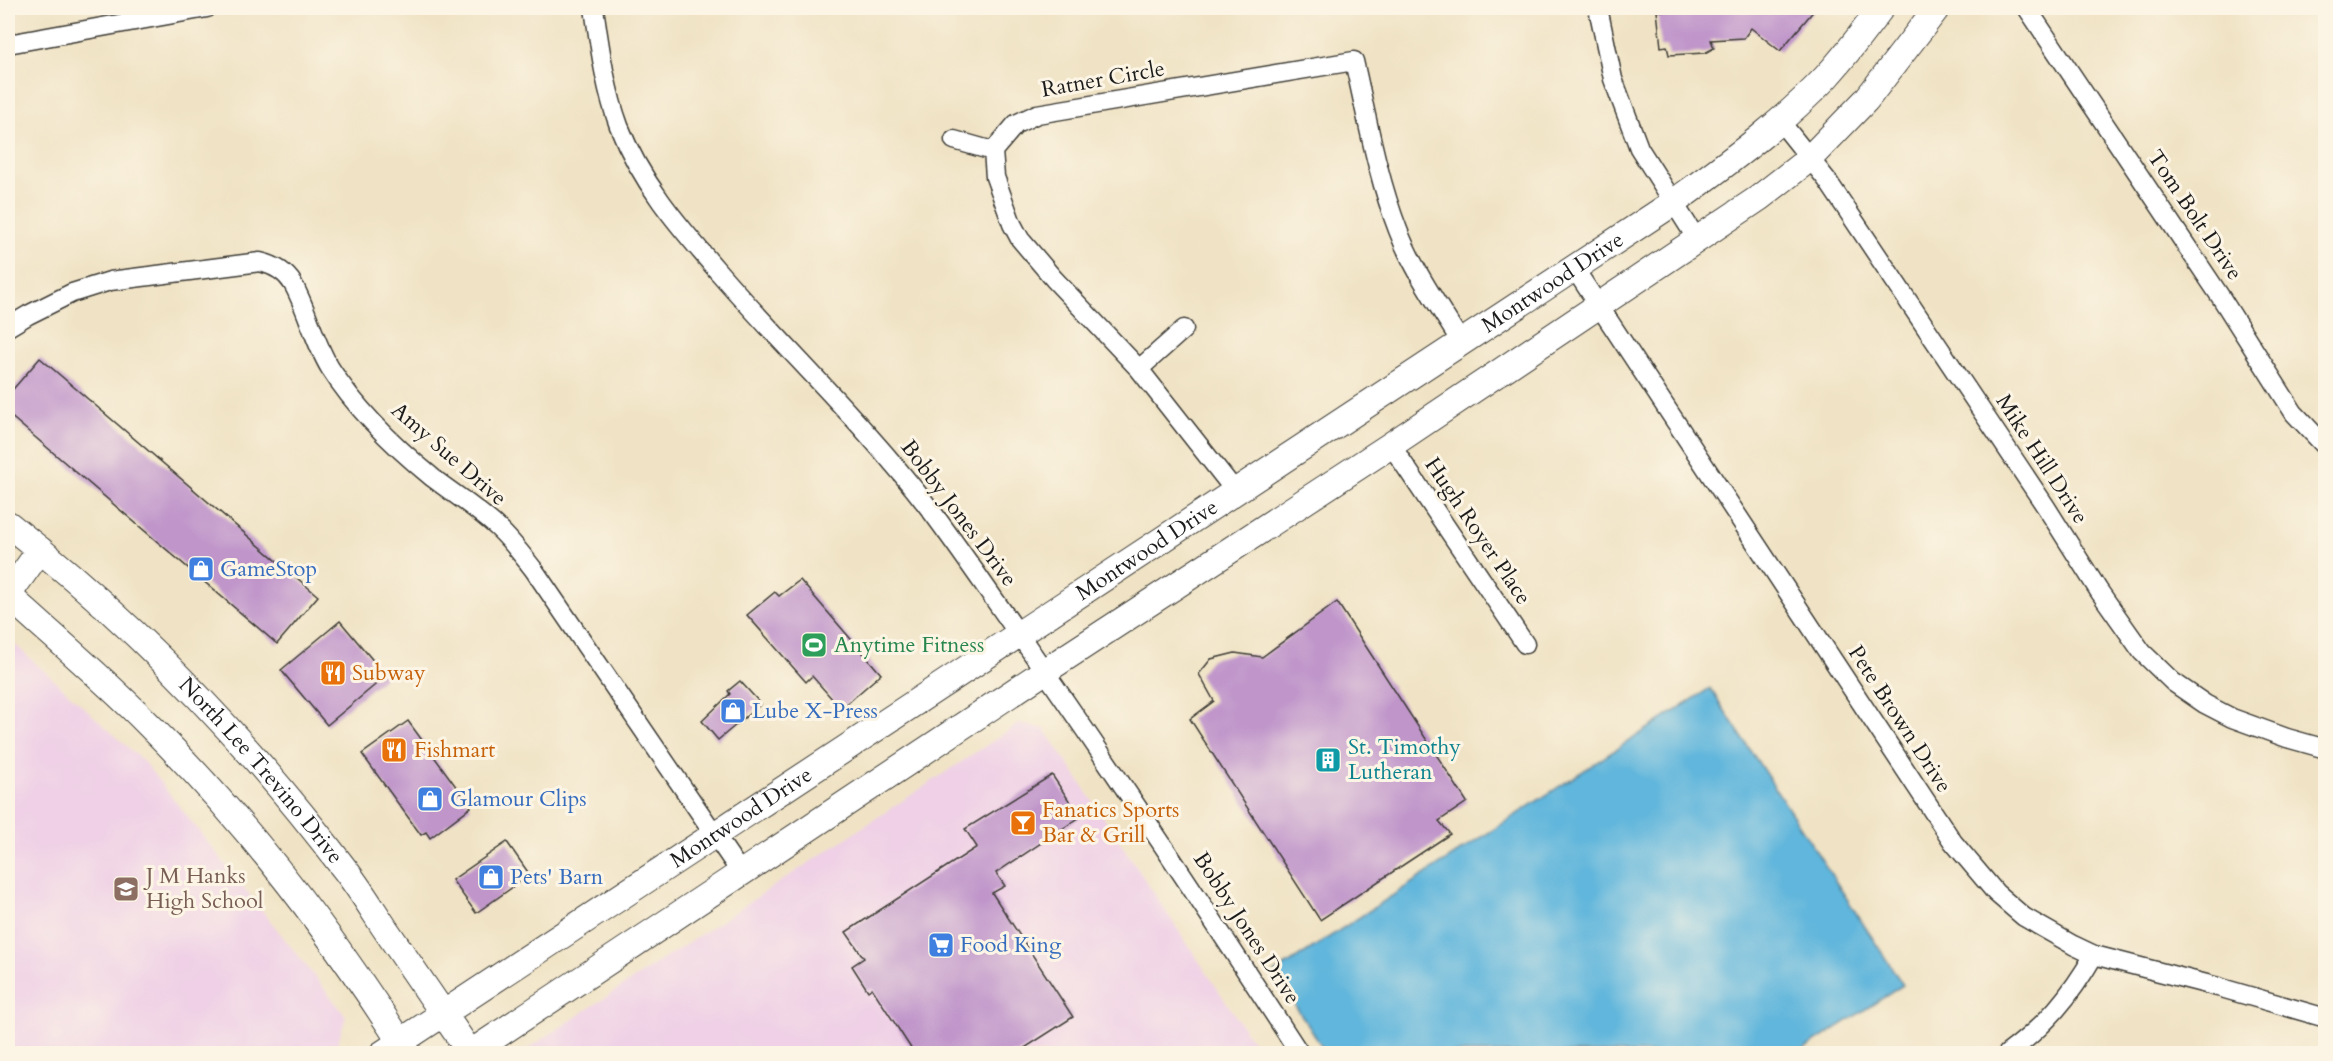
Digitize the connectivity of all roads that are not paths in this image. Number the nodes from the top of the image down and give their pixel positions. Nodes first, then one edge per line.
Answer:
1 (207, 8) edge
2 (594, 8) edge
3 (1598, 8) edge
4 (1881, 8) edge
5 (1937, 8) edge
6 (2027, 8) edge
7 (8, 44) edge
8 (1780, 121) junction
9 (954, 140) dead end
10 (993, 152) junction
11 (1809, 159) junction
12 (1673, 202) junction
13 (1698, 241) junction
14 (1574, 268) junction
15 (1599, 306) junction
16 (8, 327) edge
17 (1184, 329) dead end
18 (1461, 342) junction
19 (1139, 369) junction
20 (1392, 446) junction
21 (2325, 447) edge
22 (1235, 491) junction
23 (8, 524) edge
24 (40, 550) junction
25 (8, 595) edge
26 (1018, 634) junction
27 (1525, 644) dead end
28 (1045, 671) junction
29 (2325, 749) edge
30 (715, 833) junction
31 (741, 873) junction
32 (2094, 955) junction
33 (443, 1014) junction
34 (2325, 1018) edge
35 (397, 1049) edge
36 (470, 1053) edge
37 (1300, 1053) edge
38 (2007, 1053) edge

1 - 7 street
2 - 26 street, Bobby Jones Drive
3 - 12 street
4 - 8 main road, Montwood Drive
5 - 11 main road, Montwood Drive
6 - 21 street, Tom Bolt Drive
8 - 11 street, Mike Hill Drive
8 - 12 main road, Montwood Drive
9 - 10 street
10 - 18 street, Ratner Circle
10 - 19 street
11 - 13 main road, Montwood Drive
11 - 29 street, Mike Hill Drive
12 - 13 street
12 - 14 main road, Montwood Drive
13 - 15 main road, Montwood Drive
14 - 15 street, Pete Brown Drive
14 - 18 main road, Montwood Drive
15 - 20 main road, Montwood Drive
15 - 32 street, Pete Brown Drive
16 - 30 street, Amy Sue Drive
17 - 19 street
18 - 22 main road, Montwood Drive
19 - 22 street
20 - 27 street, Hugh Royer Place
20 - 28 main road, Montwood Drive
22 - 26 main road, Montwood Drive
23 - 24 main road, North Lee Trevino Drive
24 - 25 main road
24 - 33 main road, North Lee Trevino Drive
25 - 35 main road
26 - 28 street, Bobby Jones Drive
26 - 30 main road, Montwood Drive
28 - 31 main road, Montwood Drive
28 - 37 street, Bobby Jones Drive
30 - 31 street, Amy Sue Drive
30 - 33 main road, Montwood Drive
31 - 36 main road, Montwood Drive
32 - 34 street, Pete Brown Drive
32 - 38 street
33 - 35 main road, Montwood Drive
33 - 36 main road, North Lee Trevino Drive

